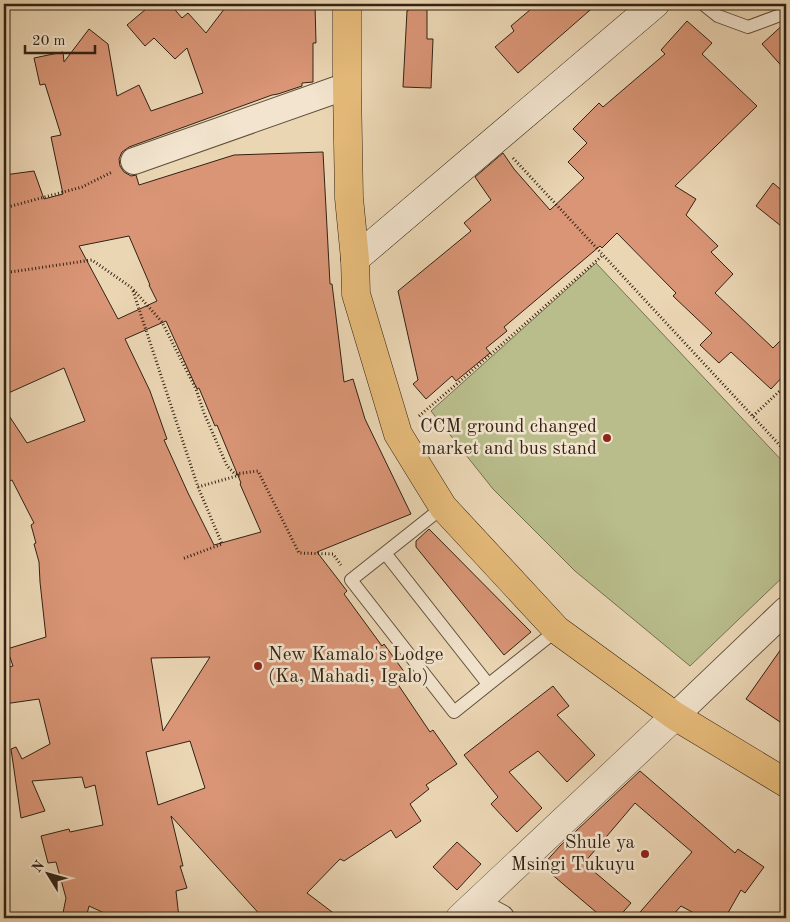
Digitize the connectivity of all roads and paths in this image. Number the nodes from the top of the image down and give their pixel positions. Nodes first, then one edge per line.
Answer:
1 (347, 4) edge
2 (655, 4) edge
3 (703, 4) edge
4 (786, 8) edge
5 (347, 86) junction
6 (496, 139) junction
7 (134, 161) joint
8 (4, 208) edge
9 (603, 255) junction
10 (355, 259) junction
11 (4, 273) edge
12 (132, 288) junction
13 (786, 385) edge
14 (753, 416) junction
15 (398, 434) junction
16 (786, 452) edge
17 (258, 471) junction
18 (198, 487) junction
19 (443, 507) junction
20 (385, 553) junction
21 (182, 559) dead end
22 (351, 580) junction
23 (786, 610) edge
24 (557, 630) junction
25 (488, 684) junction
26 (675, 716) junction
27 (786, 783) edge
28 (468, 911) edge
29 (501, 918) edge

1 - 5 highway
2 - 6 main road
3 - 4 lane
5 - 7 street
5 - 10 highway
6 - 9 path
6 - 10 main road
7 - 8 path
9 - 14 path
9 - 15 path
10 - 15 highway
11 - 12 path
12 - 17 path
12 - 18 path
13 - 14 path
14 - 16 path
15 - 19 highway
17 - 18 path
17 - 22 path
18 - 21 path
19 - 20 lane
19 - 24 highway
20 - 22 lane
20 - 25 lane
22 - 25 lane
23 - 26 street
24 - 25 lane
24 - 26 highway
26 - 27 highway
26 - 28 main road
28 - 29 street

